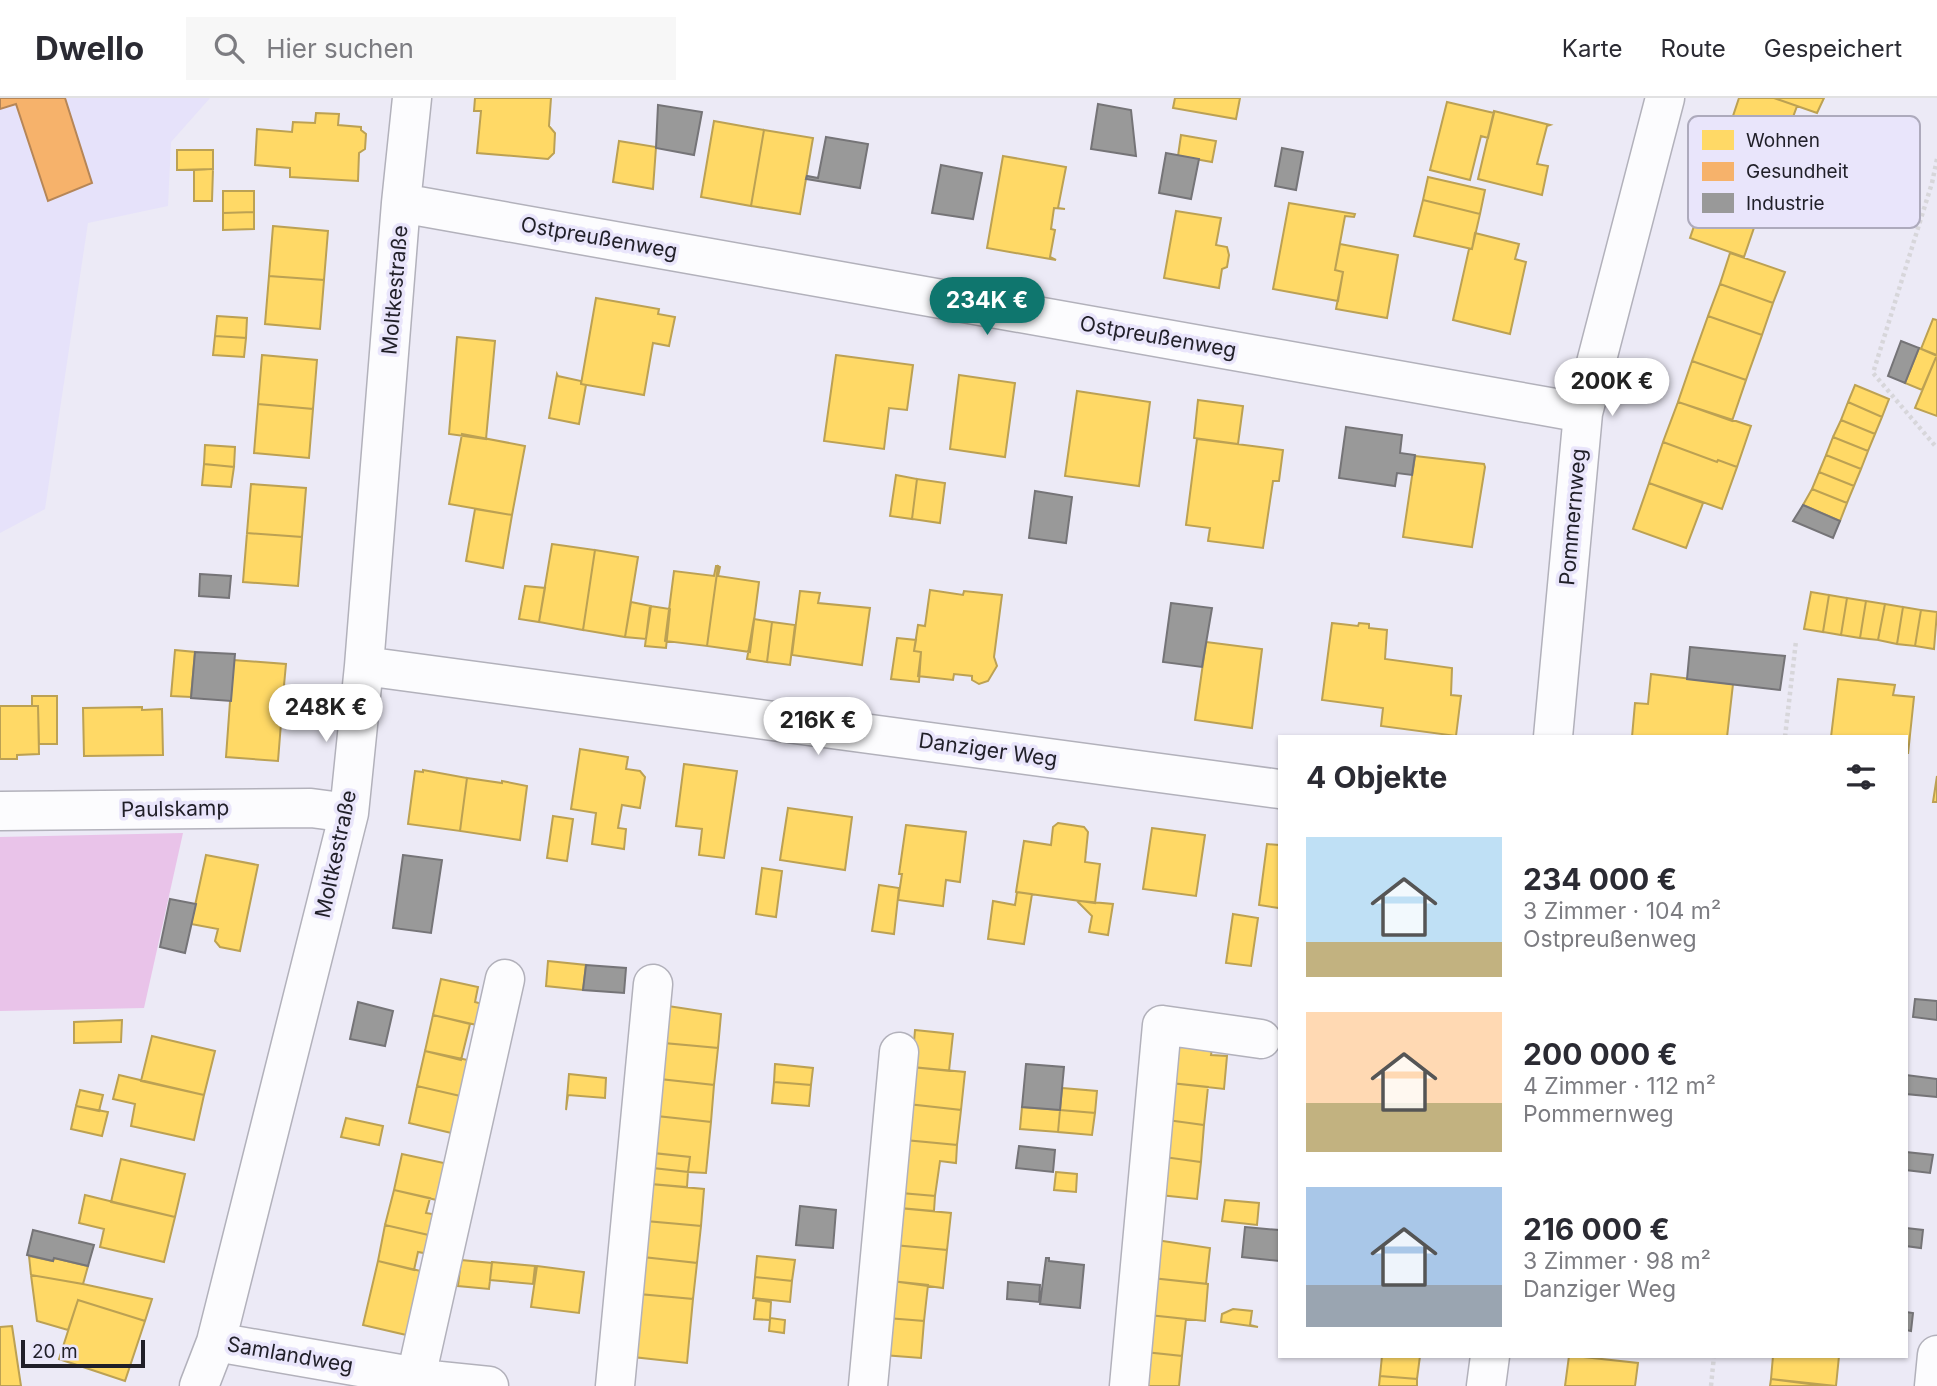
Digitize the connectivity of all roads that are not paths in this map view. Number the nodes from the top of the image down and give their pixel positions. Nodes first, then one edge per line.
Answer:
1 (412, 98) edge
2 (1665, 98) edge
3 (401, 203) junction
4 (1583, 413) junction
5 (365, 666) junction
6 (1553, 735) edge
7 (1278, 789) edge
8 (0, 811) edge
9 (349, 813) junction
10 (505, 979) dead end
11 (653, 984) dead end
12 (1261, 1039) dead end
13 (899, 1052) dead end
14 (216, 1342) junction
15 (1937, 1355) edge
16 (1490, 1358) edge
17 (416, 1377) junction
18 (199, 1386) edge
19 (489, 1386) edge
20 (615, 1386) edge
21 (868, 1386) edge
22 (1129, 1386) edge
23 (1486, 1386) edge
24 (1934, 1386) edge

1 - 3 street, Moltkestraße
2 - 4 street, Pommernweg
3 - 4 street, Ostpreußenweg
3 - 5 street, Moltkestraße
4 - 6 street, Pommernweg
5 - 7 street, Danziger Weg
5 - 9 street, Moltkestraße
8 - 9 street, Paulskamp
9 - 14 street, Moltkestraße
10 - 17 street
11 - 20 street
12 - 22 street
13 - 21 street
14 - 17 street, Samlandweg
14 - 18 street, Moltkestraße
15 - 24 street
16 - 23 street
17 - 19 street, Samlandweg

